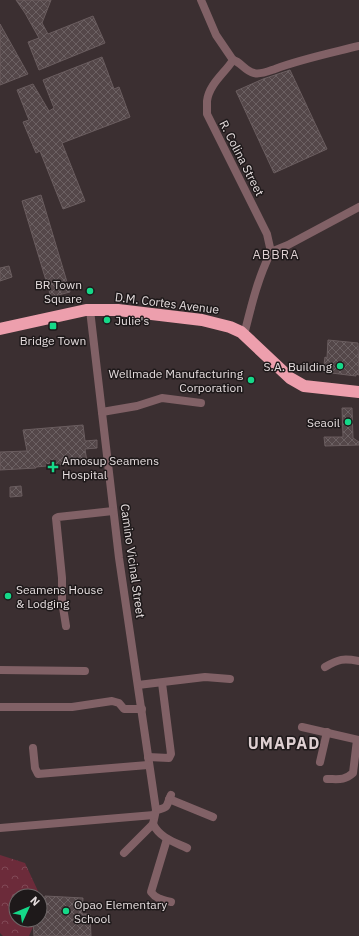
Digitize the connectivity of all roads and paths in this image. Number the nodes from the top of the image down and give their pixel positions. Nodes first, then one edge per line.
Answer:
1 (201, 0) edge
2 (359, 46) edge
3 (233, 60) junction
4 (359, 207) edge
5 (271, 252) junction
6 (90, 310) junction
7 (0, 329) edge
8 (244, 335) junction
9 (359, 392) edge
10 (201, 403) dead end
11 (102, 412) junction
12 (113, 511) junction
13 (66, 626) dead end
14 (359, 661) edge
15 (325, 667) dead end
16 (0, 670) edge
17 (85, 671) dead end
18 (230, 679) dead end
19 (162, 683) junction
20 (138, 685) junction
21 (0, 707) edge
22 (142, 709) junction
23 (302, 727) dead end
24 (327, 732) junction
25 (358, 740) edge
26 (33, 748) dead end
27 (148, 761) junction
28 (320, 762) dead end
29 (327, 779) dead end
30 (155, 812) junction
31 (213, 817) dead end
32 (153, 824) junction
33 (0, 828) edge
34 (167, 839) junction
35 (187, 848) dead end
36 (124, 852) dead end
37 (171, 902) dead end

1 - 3 street
2 - 3 street
3 - 5 street, R. Colina Street
4 - 5 street
5 - 8 street
6 - 7 highway, D.M. Cortes Avenue
6 - 8 highway, D.M. Cortes Avenue
6 - 11 street, Camino Vicinal Street
8 - 9 highway, D.M. Cortes Avenue
10 - 11 street
11 - 12 street, Camino Vicinal Street
12 - 13 street
12 - 20 street, Camino Vicinal Street
14 - 15 street
16 - 17 street
18 - 19 street
19 - 20 street
19 - 27 street
20 - 22 street, Camino Vicinal Street
21 - 22 street
22 - 27 street, Camino Vicinal Street
23 - 24 street
24 - 25 street
24 - 28 street
25 - 29 street
26 - 27 street
27 - 30 street, Camino Vicinal Street
30 - 31 street
30 - 32 street, Camino Vicinal Street
30 - 33 street
32 - 34 street
32 - 36 street
34 - 35 street
34 - 37 street

